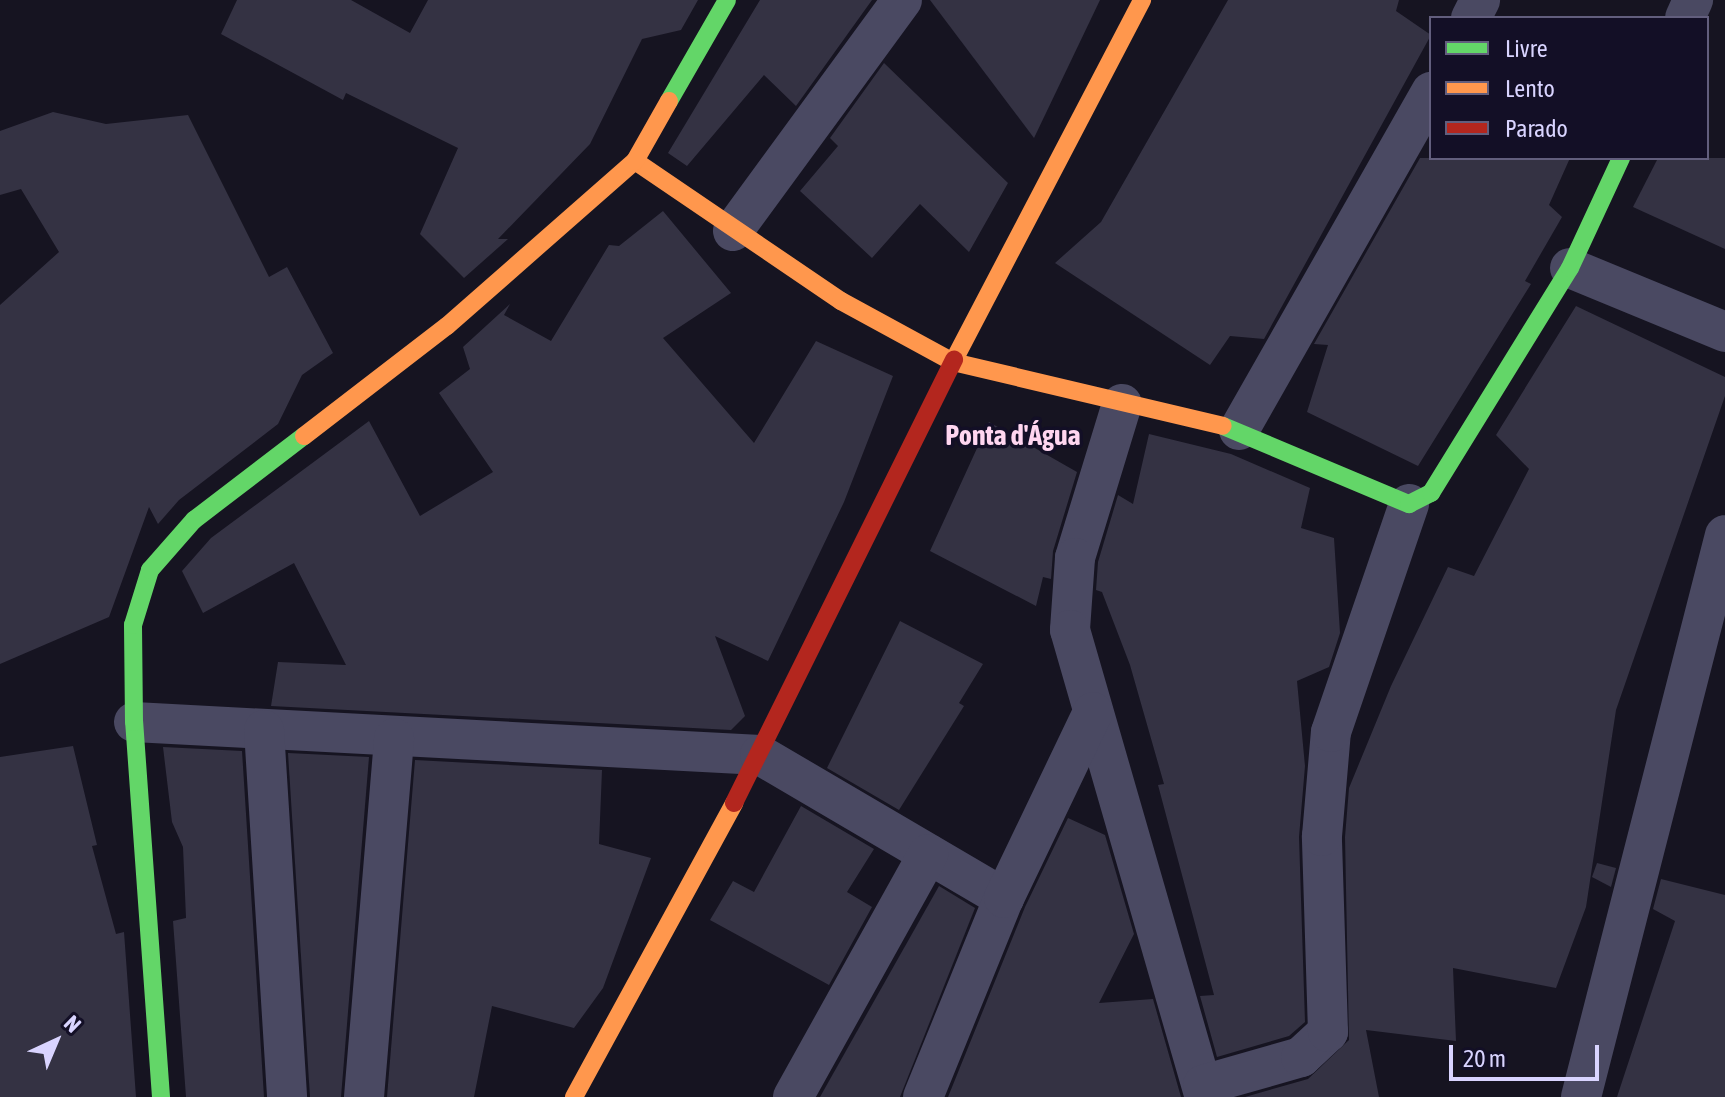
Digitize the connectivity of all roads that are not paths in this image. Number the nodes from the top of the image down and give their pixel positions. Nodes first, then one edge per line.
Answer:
1 (727, 0) edge
2 (902, 0) edge
3 (1142, 0) edge
4 (1429, 96) edge
5 (1620, 160) edge
6 (635, 161) junction
7 (733, 231) junction
8 (1570, 268) junction
9 (1725, 332) edge
10 (953, 362) junction
11 (1122, 404) junction
12 (1239, 430) junction
13 (1409, 504) junction
14 (1725, 535) edge
15 (1093, 712) junction
16 (134, 722) junction
17 (264, 730) junction
18 (394, 738) junction
19 (760, 755) junction
20 (928, 854) junction
21 (1004, 898) junction
22 (1204, 1091) edge
23 (161, 1097) edge
24 (287, 1097) edge
25 (364, 1097) edge
26 (574, 1097) edge
27 (793, 1097) edge
28 (923, 1097) edge
29 (1581, 1097) edge

1 - 6 street
2 - 7 street
3 - 10 street
4 - 12 street
5 - 8 street
6 - 7 street
6 - 16 street
7 - 10 street
8 - 9 street
8 - 13 street
10 - 11 street
10 - 19 street
11 - 12 street
11 - 15 street
12 - 13 street
13 - 22 street
14 - 29 street
15 - 21 street
15 - 22 street
16 - 17 street
16 - 23 street
17 - 18 street
17 - 24 street
18 - 19 street
18 - 25 street
19 - 20 street
19 - 26 street
20 - 21 street
20 - 27 street
21 - 28 street

